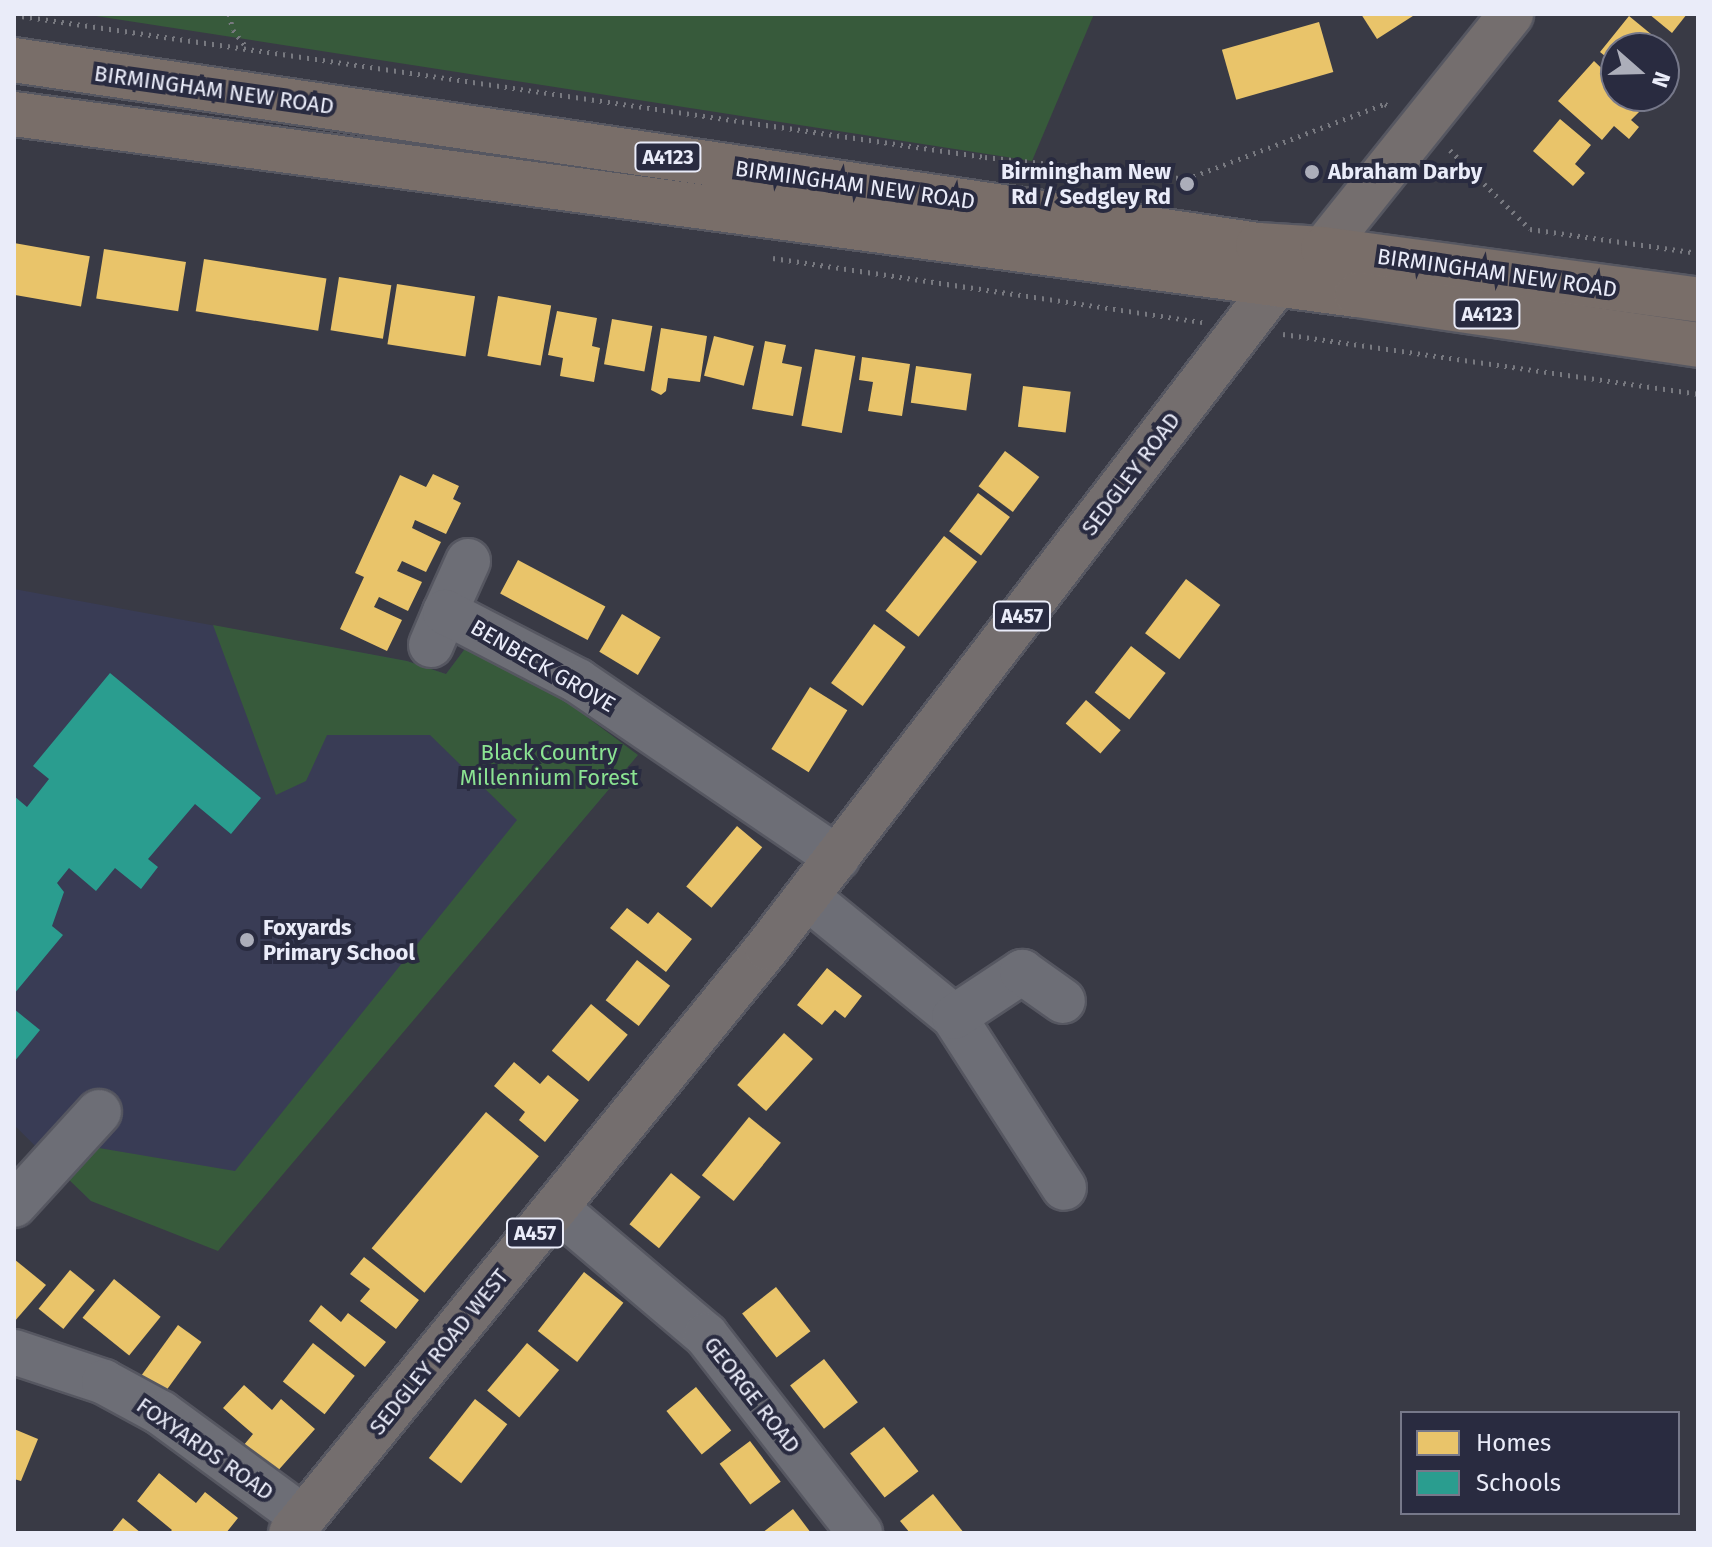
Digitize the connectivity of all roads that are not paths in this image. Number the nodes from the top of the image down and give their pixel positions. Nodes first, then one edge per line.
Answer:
1 (1511, 14) edge
2 (14, 60) edge
3 (14, 114) edge
4 (1323, 249) junction
5 (1276, 285) junction
6 (1698, 300) edge
7 (1698, 345) edge
8 (468, 561) dead end
9 (837, 858) junction
10 (807, 897) junction
11 (767, 948) joint
12 (1063, 1001) dead end
13 (954, 1017) junction
14 (99, 1112) dead end
15 (1064, 1188) dead end
16 (14, 1205) edge
17 (556, 1208) junction
18 (14, 1352) edge
19 (298, 1526) edge
20 (860, 1533) edge

1 - 4 main road, SEDGLEY ROAD / A457
2 - 4 highway, BIRMINGHAM NEW ROAD / A4123
3 - 5 highway, BIRMINGHAM NEW ROAD / A4123
4 - 5 main road, SEDGLEY ROAD / A457
4 - 6 highway, BIRMINGHAM NEW ROAD / A4123
5 - 7 highway, BIRMINGHAM NEW ROAD / A4123
5 - 9 main road, SEDGLEY ROAD / A457
8 - 9 street, BENBECK GROVE
9 - 10 main road, SEDGLEY ROAD / A457
10 - 11 main road, SEDGLEY ROAD / A457
10 - 13 street
11 - 17 main road, SEDGLEY ROAD WEST / A457
12 - 13 street
13 - 15 street
14 - 16 street
17 - 19 main road, SEDGLEY ROAD WEST / A457
17 - 20 street, GEORGE ROAD
18 - 19 street, FOXYARDS ROAD

